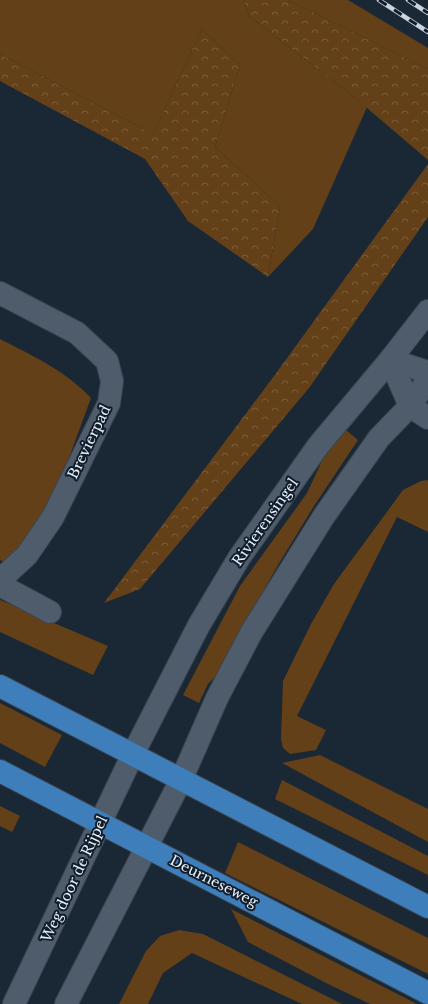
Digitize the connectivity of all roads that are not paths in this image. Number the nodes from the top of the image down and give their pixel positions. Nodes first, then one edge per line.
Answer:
1 (0, 293) edge
2 (428, 311) edge
3 (390, 360) junction
4 (428, 372) edge
5 (428, 379) edge
6 (410, 406) junction
7 (428, 418) edge
8 (0, 580) edge
9 (0, 585) edge
10 (50, 612) dead end
11 (0, 686) edge
12 (133, 754) junction
13 (0, 771) edge
14 (182, 778) junction
15 (101, 823) junction
16 (147, 846) junction
17 (428, 906) edge
18 (428, 993) edge
19 (14, 1004) edge
20 (66, 1004) edge

1 - 8 street, Brevierpad
2 - 3 street, Rivierensingel
3 - 4 street
3 - 6 street
3 - 12 street, Rivierensingel
5 - 6 street
6 - 7 street
6 - 14 street
9 - 10 street
11 - 12 main road
12 - 14 main road
12 - 15 street, Weg door de Rijpel
13 - 15 main road, Deurneseweg
14 - 16 street
14 - 17 main road
15 - 16 main road, Deurneseweg
15 - 19 street, Weg door de Rijpel
16 - 18 main road, Deurneseweg
16 - 20 street

